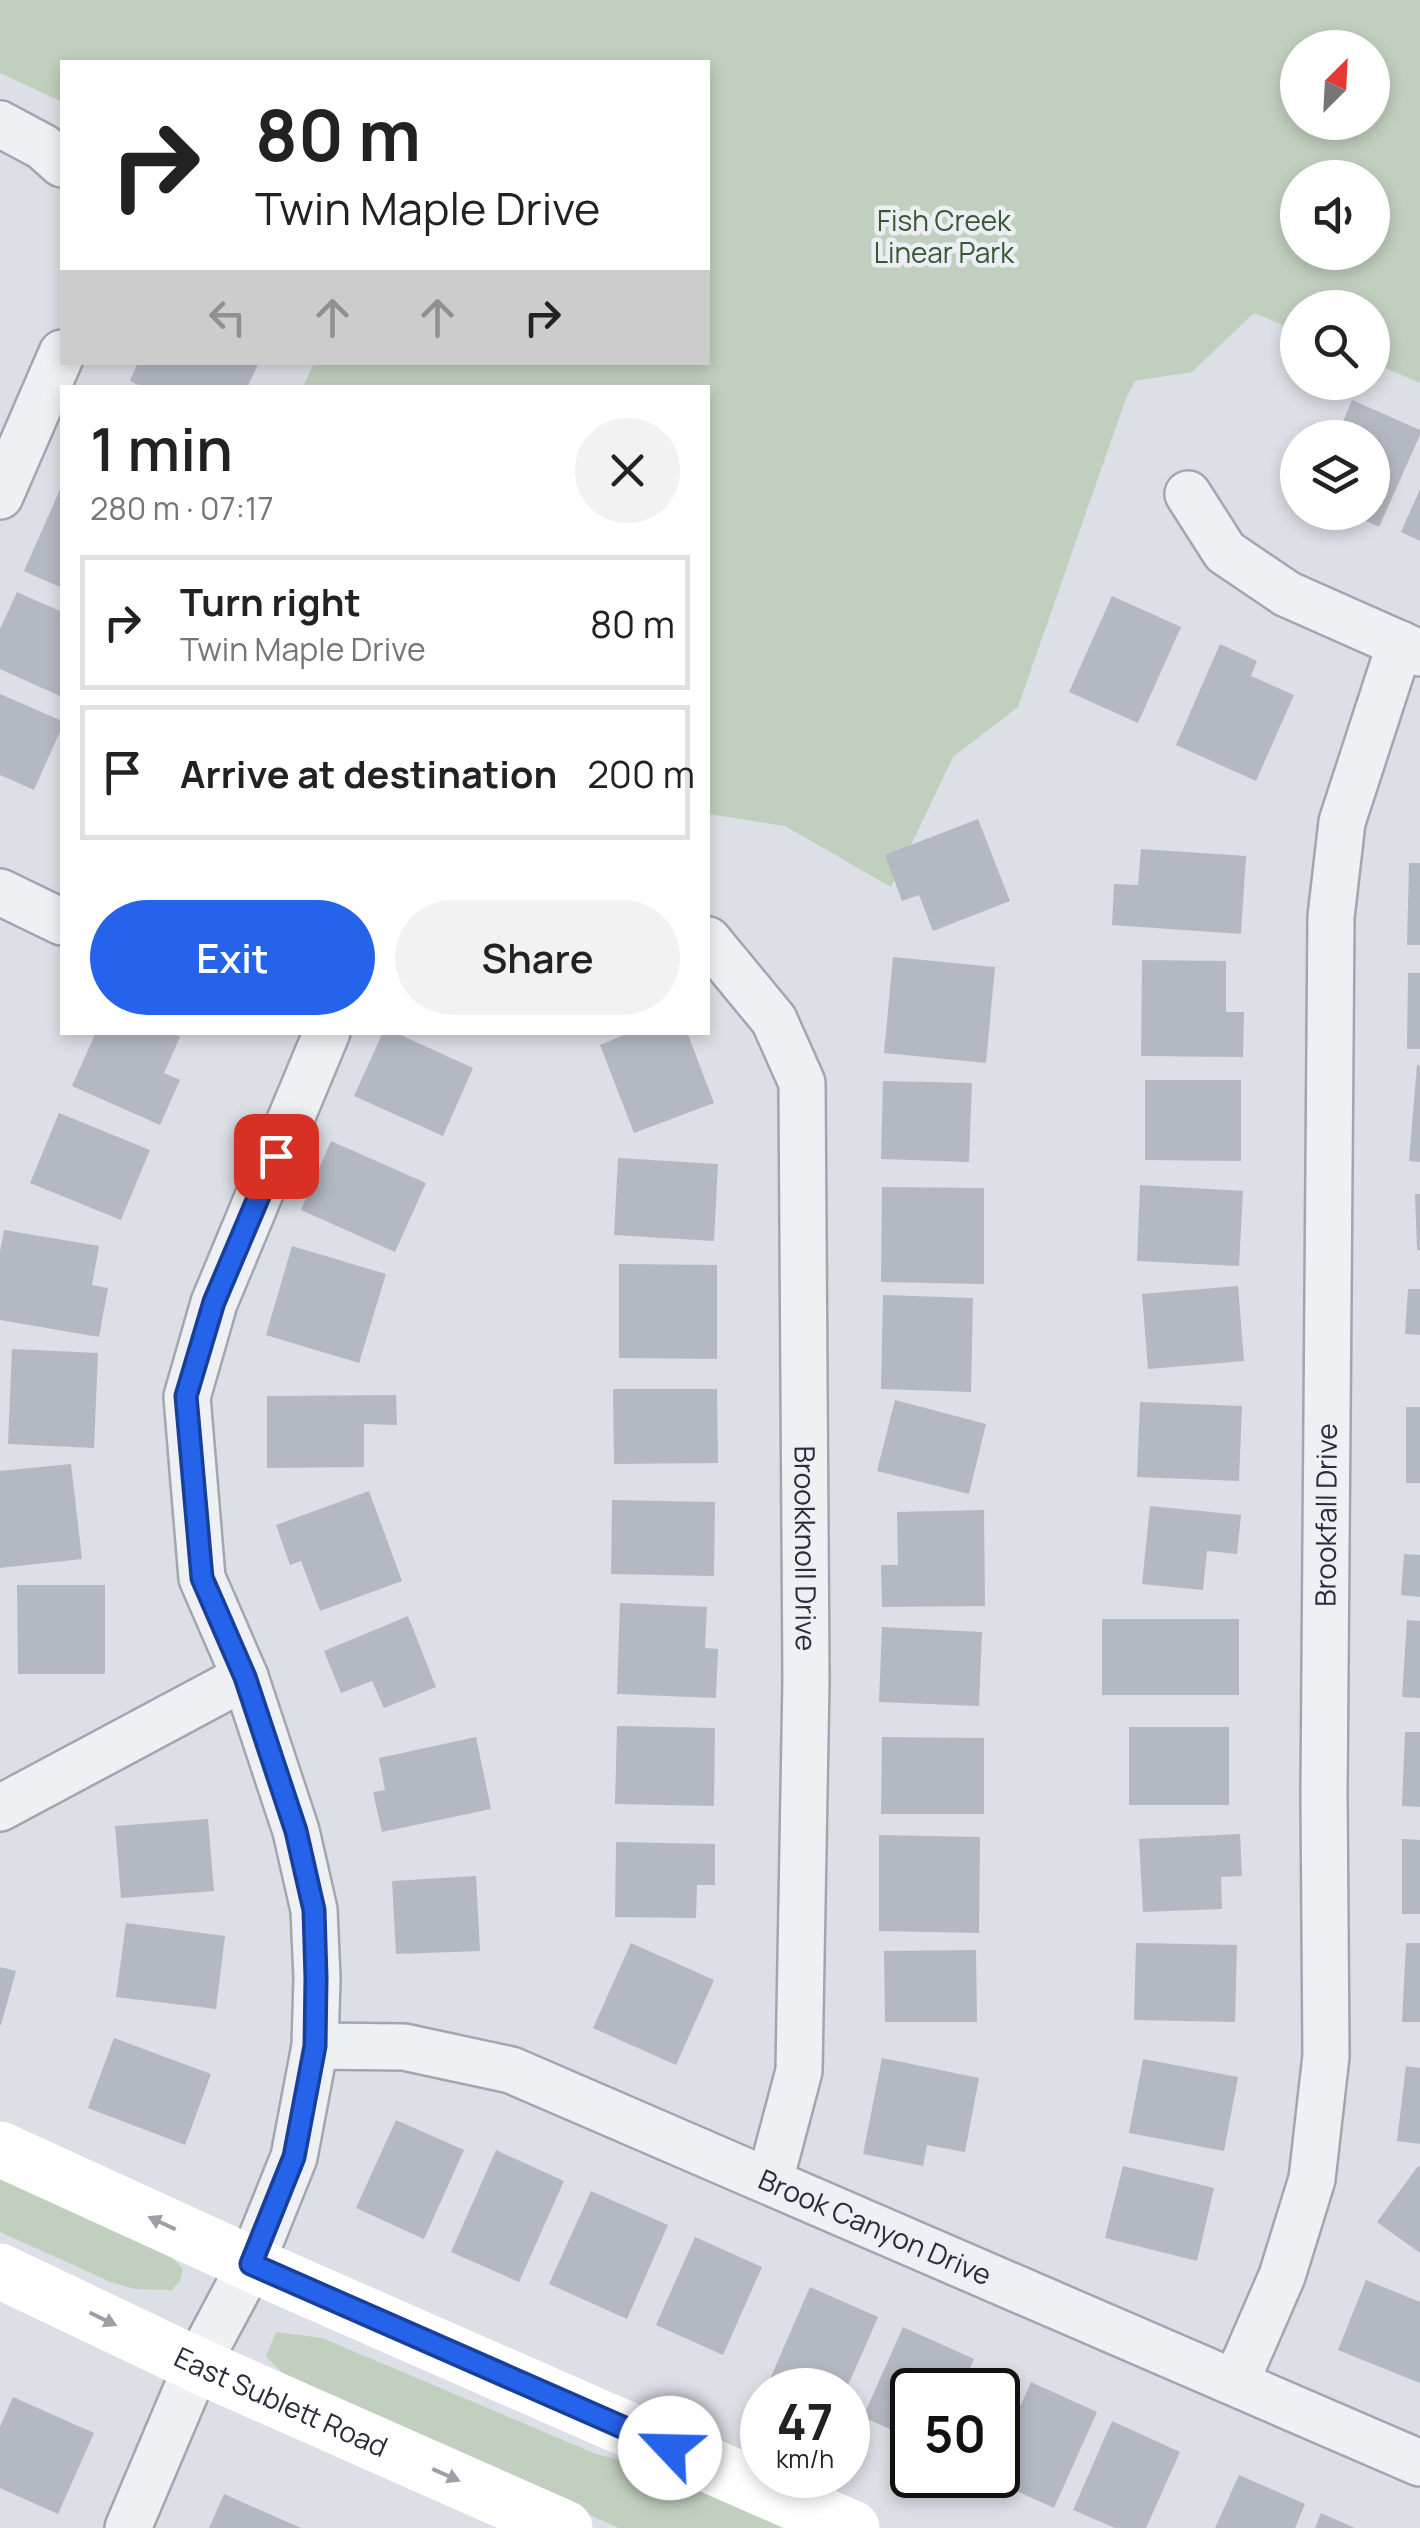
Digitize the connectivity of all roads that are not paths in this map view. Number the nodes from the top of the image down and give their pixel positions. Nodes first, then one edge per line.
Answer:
1 (0, 124) edge
2 (60, 162) edge
3 (60, 358) edge
4 (1188, 494) dead end
5 (0, 496) edge
6 (1410, 649) edge
7 (0, 892) edge
8 (60, 921) edge
9 (710, 942) edge
10 (315, 1037) edge
11 (245, 1677) junction
12 (0, 1808) edge
13 (315, 2046) junction
14 (0, 2150) edge
15 (770, 2180) junction
16 (251, 2264) junction
17 (0, 2271) edge
18 (198, 2364) junction
19 (1236, 2382) junction
20 (1420, 2464) edge
21 (128, 2528) edge
22 (565, 2528) edge
23 (852, 2528) edge

1 - 2 street
3 - 5 street
4 - 6 street
6 - 19 street, Brookfall Drive
7 - 8 street
9 - 15 street, Brookknoll Drive
10 - 11 street
11 - 12 street
11 - 13 street
13 - 15 street, Brook Canyon Drive
13 - 16 street
16 -> 14 main road
15 - 19 street, Brook Canyon Drive
16 - 18 street
16 - 23 main road
17 -> 18 main road, East Sublett Road
18 - 21 street
18 -> 22 main road, East Sublett Road
19 - 20 street, Brook Canyon Drive

